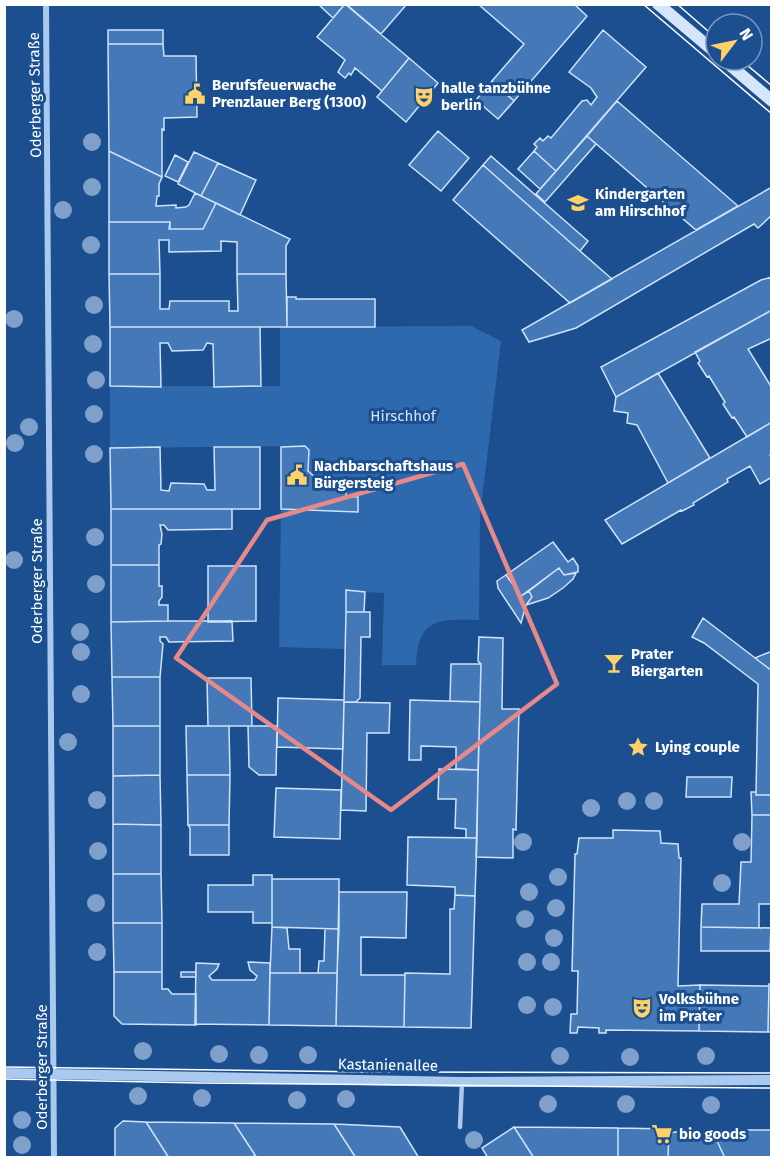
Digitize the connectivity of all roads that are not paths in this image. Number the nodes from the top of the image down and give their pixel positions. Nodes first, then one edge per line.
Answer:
1 (46, 4) edge
2 (658, 4) edge
3 (704, 43) edge
4 (738, 72) edge
5 (771, 100) edge
6 (4, 1073) edge
7 (54, 1074) junction
8 (771, 1080) edge
9 (462, 1082) junction
10 (460, 1127) dead end
11 (54, 1158) edge

1 - 7 street, Oderberger Straße
2 - 3 main road
4 - 5 main road
6 - 7 street, Kastanienallee
7 - 9 street, Kastanienallee
7 - 11 street, Oderberger Straße
8 - 9 street, Kastanienallee
9 - 10 lane

